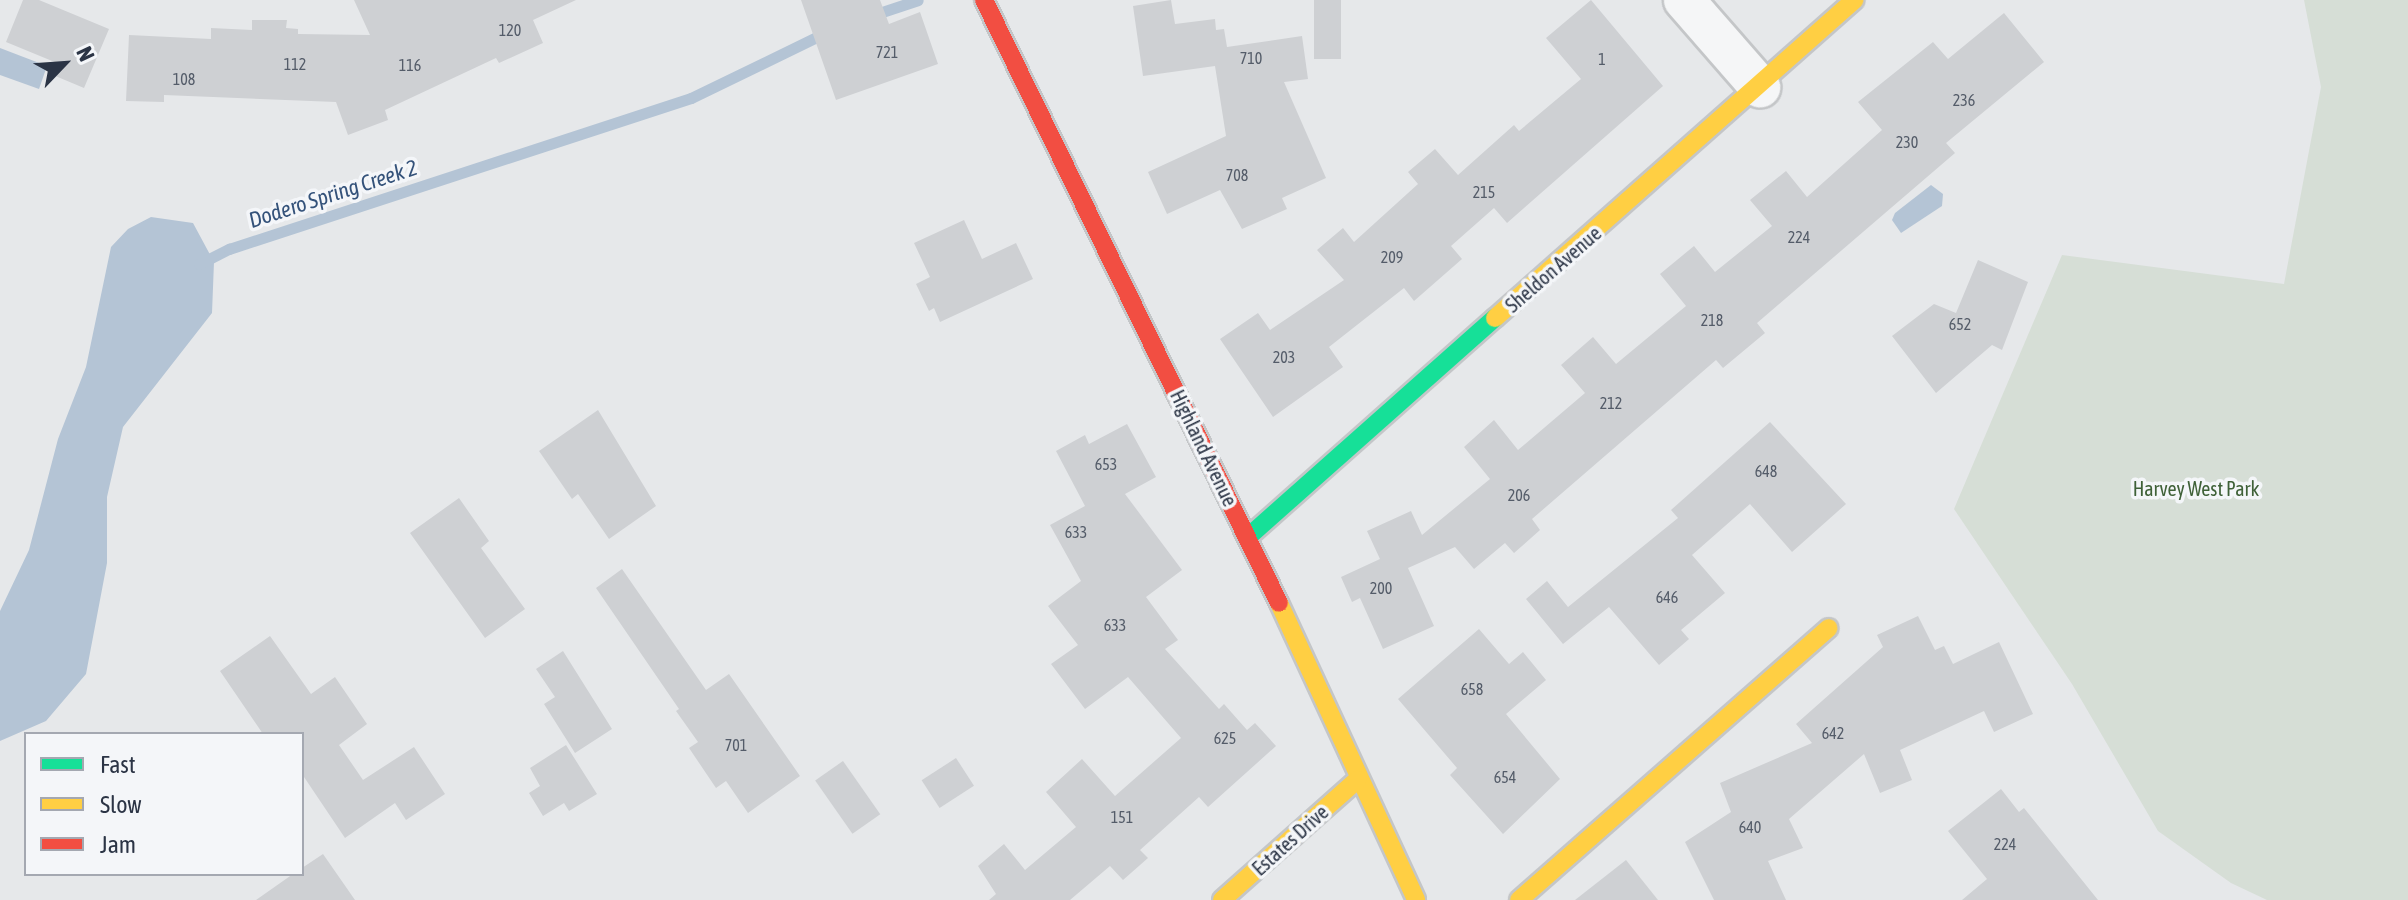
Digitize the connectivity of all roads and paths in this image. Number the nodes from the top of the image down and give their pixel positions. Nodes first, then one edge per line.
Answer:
1 (984, 0) edge
2 (1684, 0) edge
3 (1855, 0) edge
4 (1760, 87) junction
5 (1248, 537) junction
6 (1829, 628) dead end
7 (1357, 780) junction
8 (1222, 900) edge
9 (1416, 900) edge
10 (1519, 900) edge

1 - 5 street, Highland Avenue
2 - 4 street
3 - 4 street, Sheldon Avenue
4 - 5 street, Sheldon Avenue
5 - 7 street, Highland Avenue
6 - 10 street
7 - 8 street, Estates Drive
7 - 9 street, Highland Avenue

